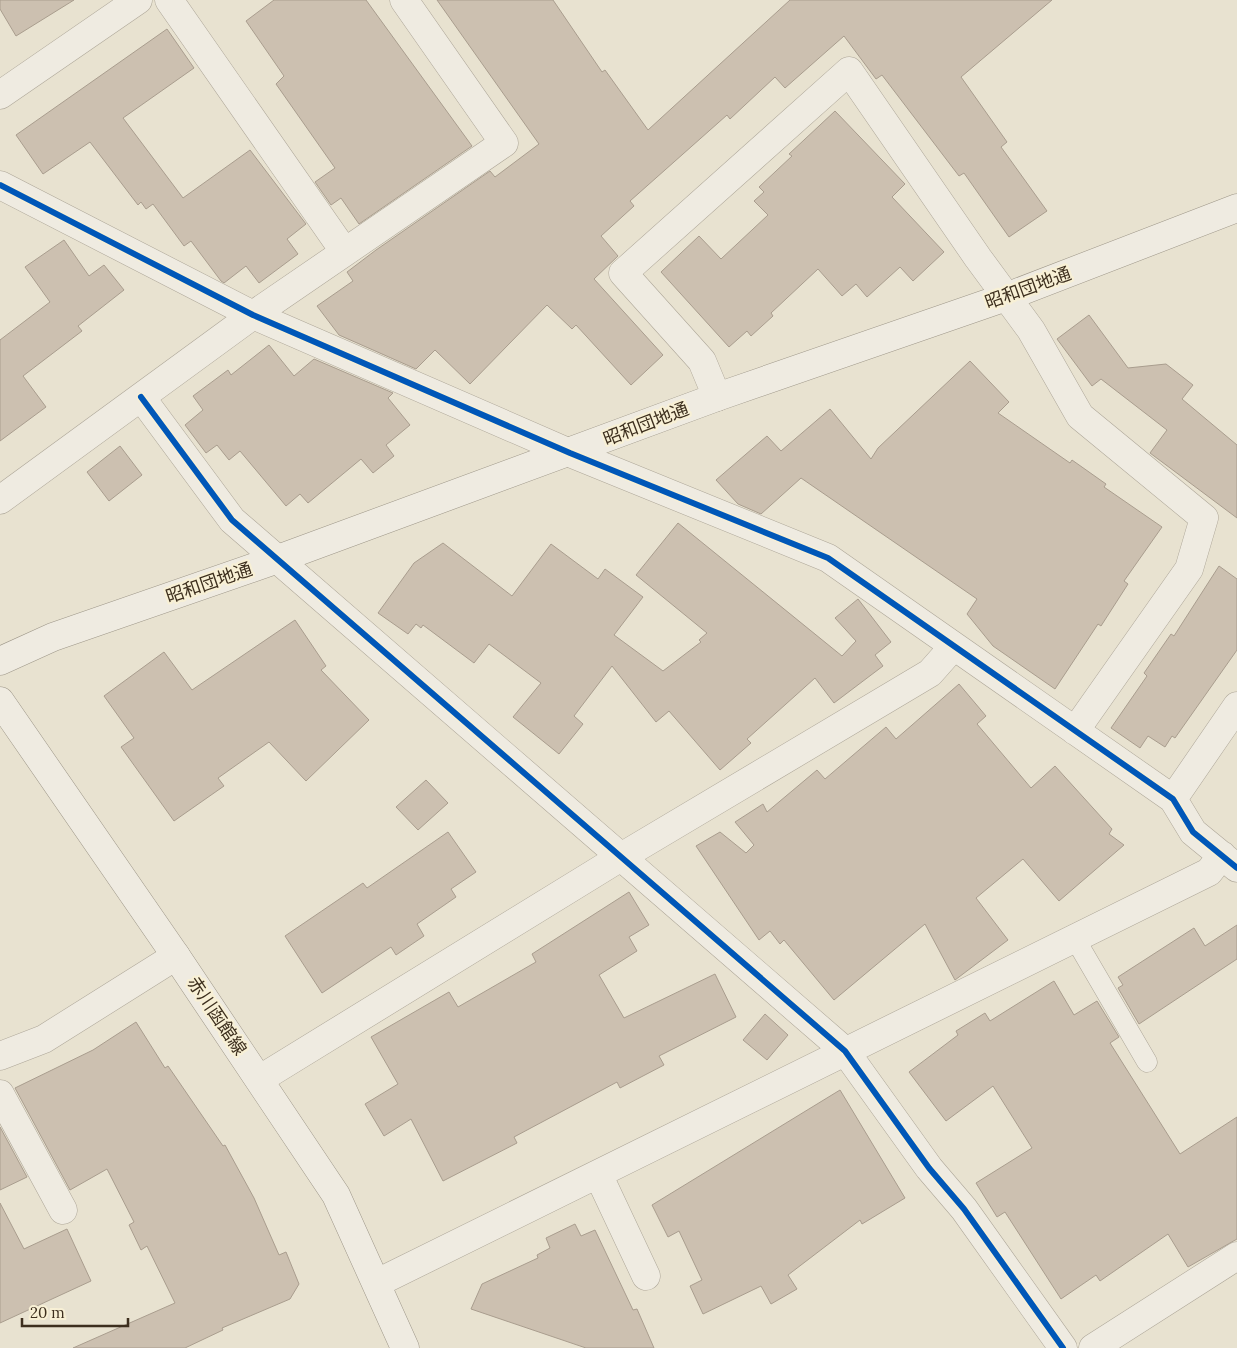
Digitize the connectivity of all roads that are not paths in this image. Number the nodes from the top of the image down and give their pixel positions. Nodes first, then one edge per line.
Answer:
1 (138, 0) edge
2 (169, 0) edge
3 (404, 0) edge
4 (0, 95) edge
5 (0, 185) edge
6 (1237, 208) edge
7 (344, 251) junction
8 (1006, 297) junction
9 (253, 314) junction
10 (141, 397) junction
11 (717, 397) junction
12 (570, 453) junction
13 (0, 500) edge
14 (278, 559) junction
15 (953, 647) junction
16 (0, 662) edge
17 (0, 701) edge
18 (1237, 706) edge
19 (1074, 731) junction
20 (1173, 799) junction
21 (621, 856) junction
22 (1230, 862) edge
23 (1074, 937) junction
24 (176, 956) junction
25 (845, 1051) junction
26 (0, 1056) edge
27 (1147, 1062) dead end
28 (260, 1080) junction
29 (0, 1094) edge
30 (598, 1174) junction
31 (63, 1210) dead end
32 (1237, 1256) edge
33 (646, 1276) dead end
34 (378, 1283) junction
35 (405, 1348) edge
36 (1063, 1348) edge
37 (1094, 1348) edge

1 - 4 street
2 - 7 street
3 - 7 street
5 - 9 street
6 - 8 street, 昭和団地通
7 - 9 street
8 - 11 street, 昭和団地通
8 - 11 street
8 - 19 street
9 - 10 street
9 - 12 street
10 - 13 street
10 - 14 street
11 - 12 street, 昭和団地通
12 - 14 street, 昭和団地通
12 - 15 street
14 - 16 street, 昭和団地通
14 - 21 street
15 - 19 street
15 - 21 street
17 - 24 street, 赤川函館線
18 - 20 street
19 - 20 street
20 - 22 street
21 - 25 street
21 - 28 street
22 - 23 street
23 - 25 street
23 - 27 lane
24 - 26 street
24 - 28 street, 赤川函館線
25 - 30 street
25 - 36 street
28 - 34 street, 赤川函館線
29 - 31 street
30 - 33 street
30 - 34 street
32 - 37 street
34 - 35 street, 赤川函館線

